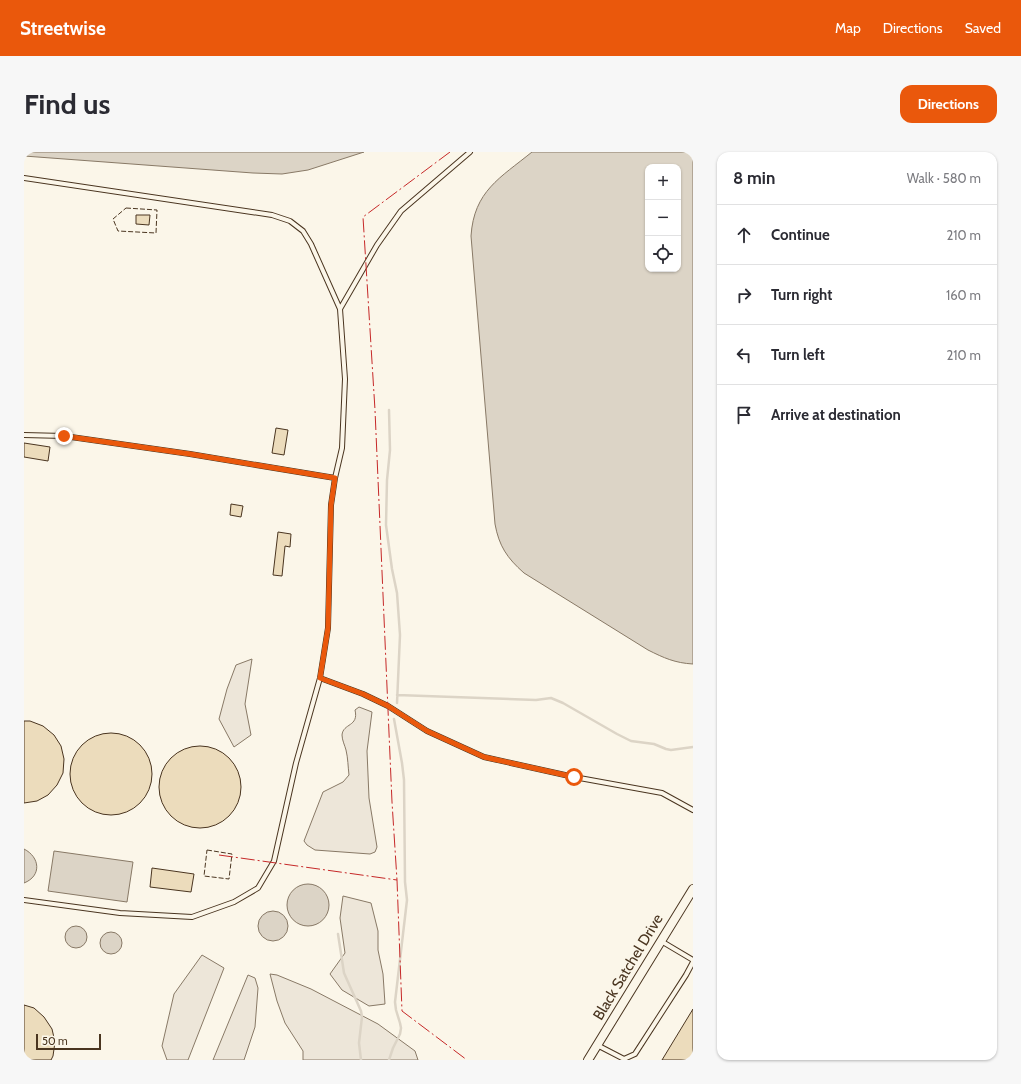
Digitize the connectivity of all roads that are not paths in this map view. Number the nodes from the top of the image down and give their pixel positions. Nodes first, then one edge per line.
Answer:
1 (470, 152) edge
2 (24, 178) edge
3 (340, 309) junction
4 (24, 435) edge
5 (335, 478) junction
6 (320, 678) junction
7 (693, 810) edge
8 (693, 888) edge
9 (24, 900) edge
10 (661, 941) junction
11 (693, 961) edge
12 (597, 1045) junction
13 (588, 1060) edge

1 - 3 lane
2 - 3 lane
3 - 5 lane
4 - 5 lane
5 - 6 lane
6 - 7 lane
6 - 9 lane
8 - 10 street, Black Satchel Drive
10 - 11 lane
10 - 12 street, Black Satchel Drive
11 - 12 lane
12 - 13 street, Black Satchel Drive

